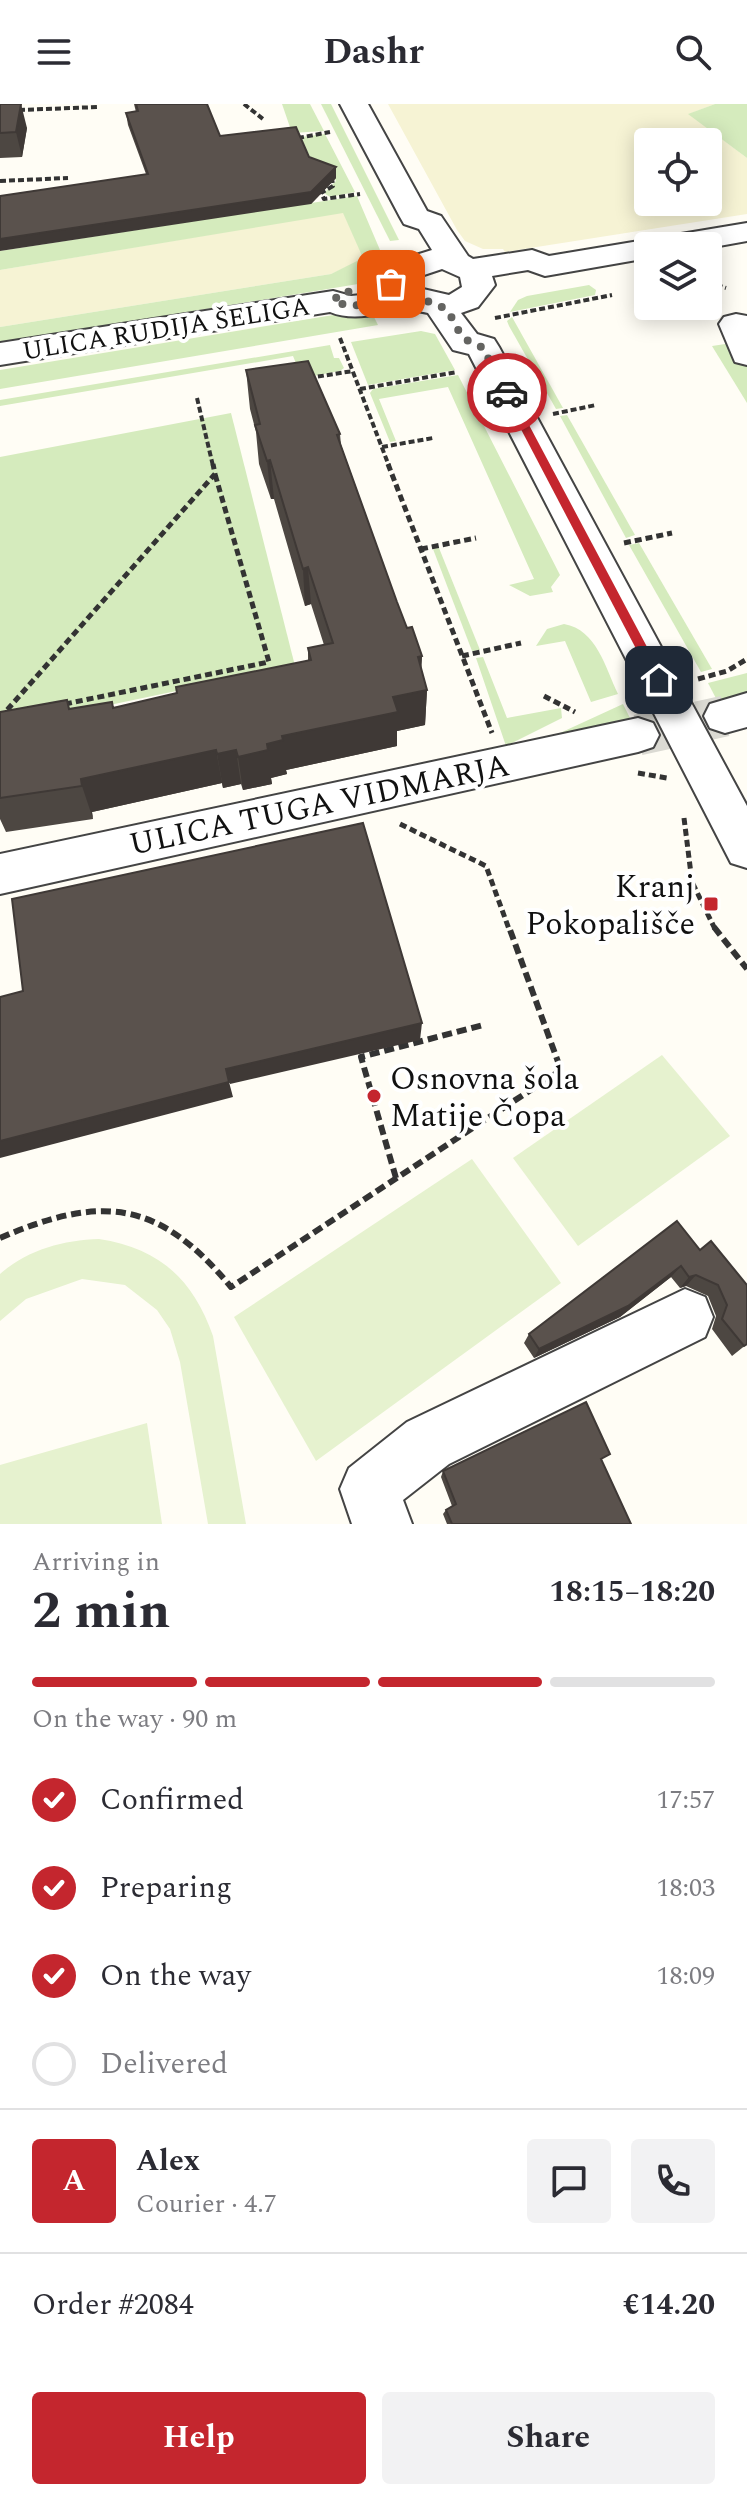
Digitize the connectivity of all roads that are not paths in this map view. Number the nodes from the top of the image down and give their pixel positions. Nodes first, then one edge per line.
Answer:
1 (354, 104) edge
2 (415, 217) junction
3 (747, 232) edge
4 (722, 236) edge
5 (634, 251) edge
6 (469, 278) junction
7 (419, 287) junction
8 (481, 345) junction
9 (0, 354) edge
10 (638, 735) tunnel mouth
11 (747, 849) edge
12 (0, 874) edge
13 (685, 1317) dead end
14 (382, 1524) edge

1 - 2 street
2 - 6 street
2 - 7 street
3 - 4 street
5 - 6 street
6 - 7 street
6 - 7 street
6 - 8 street
7 - 8 street
7 - 9 street, ULICA RUDIJA ŠELIGA
8 - 11 street
10 - 12 street, ULICA TUGA VIDMARJA
13 - 14 street

